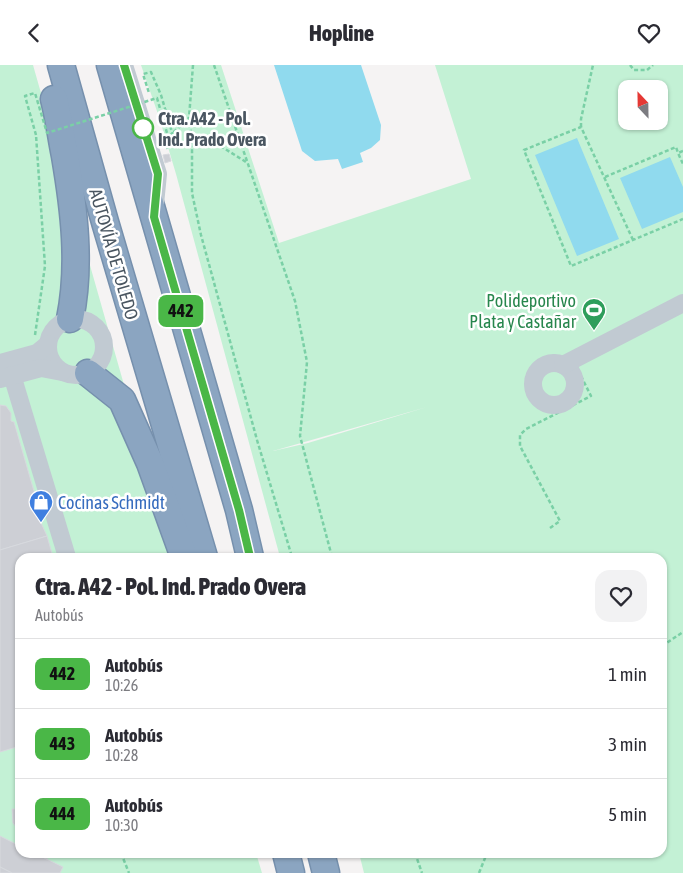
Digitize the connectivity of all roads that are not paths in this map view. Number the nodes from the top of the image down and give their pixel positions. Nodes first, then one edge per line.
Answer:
1 (44, 65) edge
2 (61, 65) edge
3 (110, 65) edge
4 (124, 65) edge
5 (154, 217) junction
6 (683, 303) edge
7 (70, 319) junction
8 (41, 343) junction
9 (4, 366) edge
10 (571, 367) road end
11 (62, 372) junction
12 (88, 373) junction
13 (66, 553) edge
14 (183, 553) edge
15 (203, 553) edge
16 (249, 553) edge
17 (287, 858) edge
18 (322, 858) edge
19 (291, 873) edge
20 (326, 873) edge

1 - 7 highway
2 - 15 highway, AUTOVÍA DE TOLEDO
3 - 5 highway
4 - 5 street
5 - 16 highway
6 - 10 street
7 - 8 street
7 - 12 street
8 - 9 street
8 - 11 street
9 - 11 street
9 - 13 street
11 - 12 street
12 - 14 highway
17 - 19 highway
18 - 20 highway

